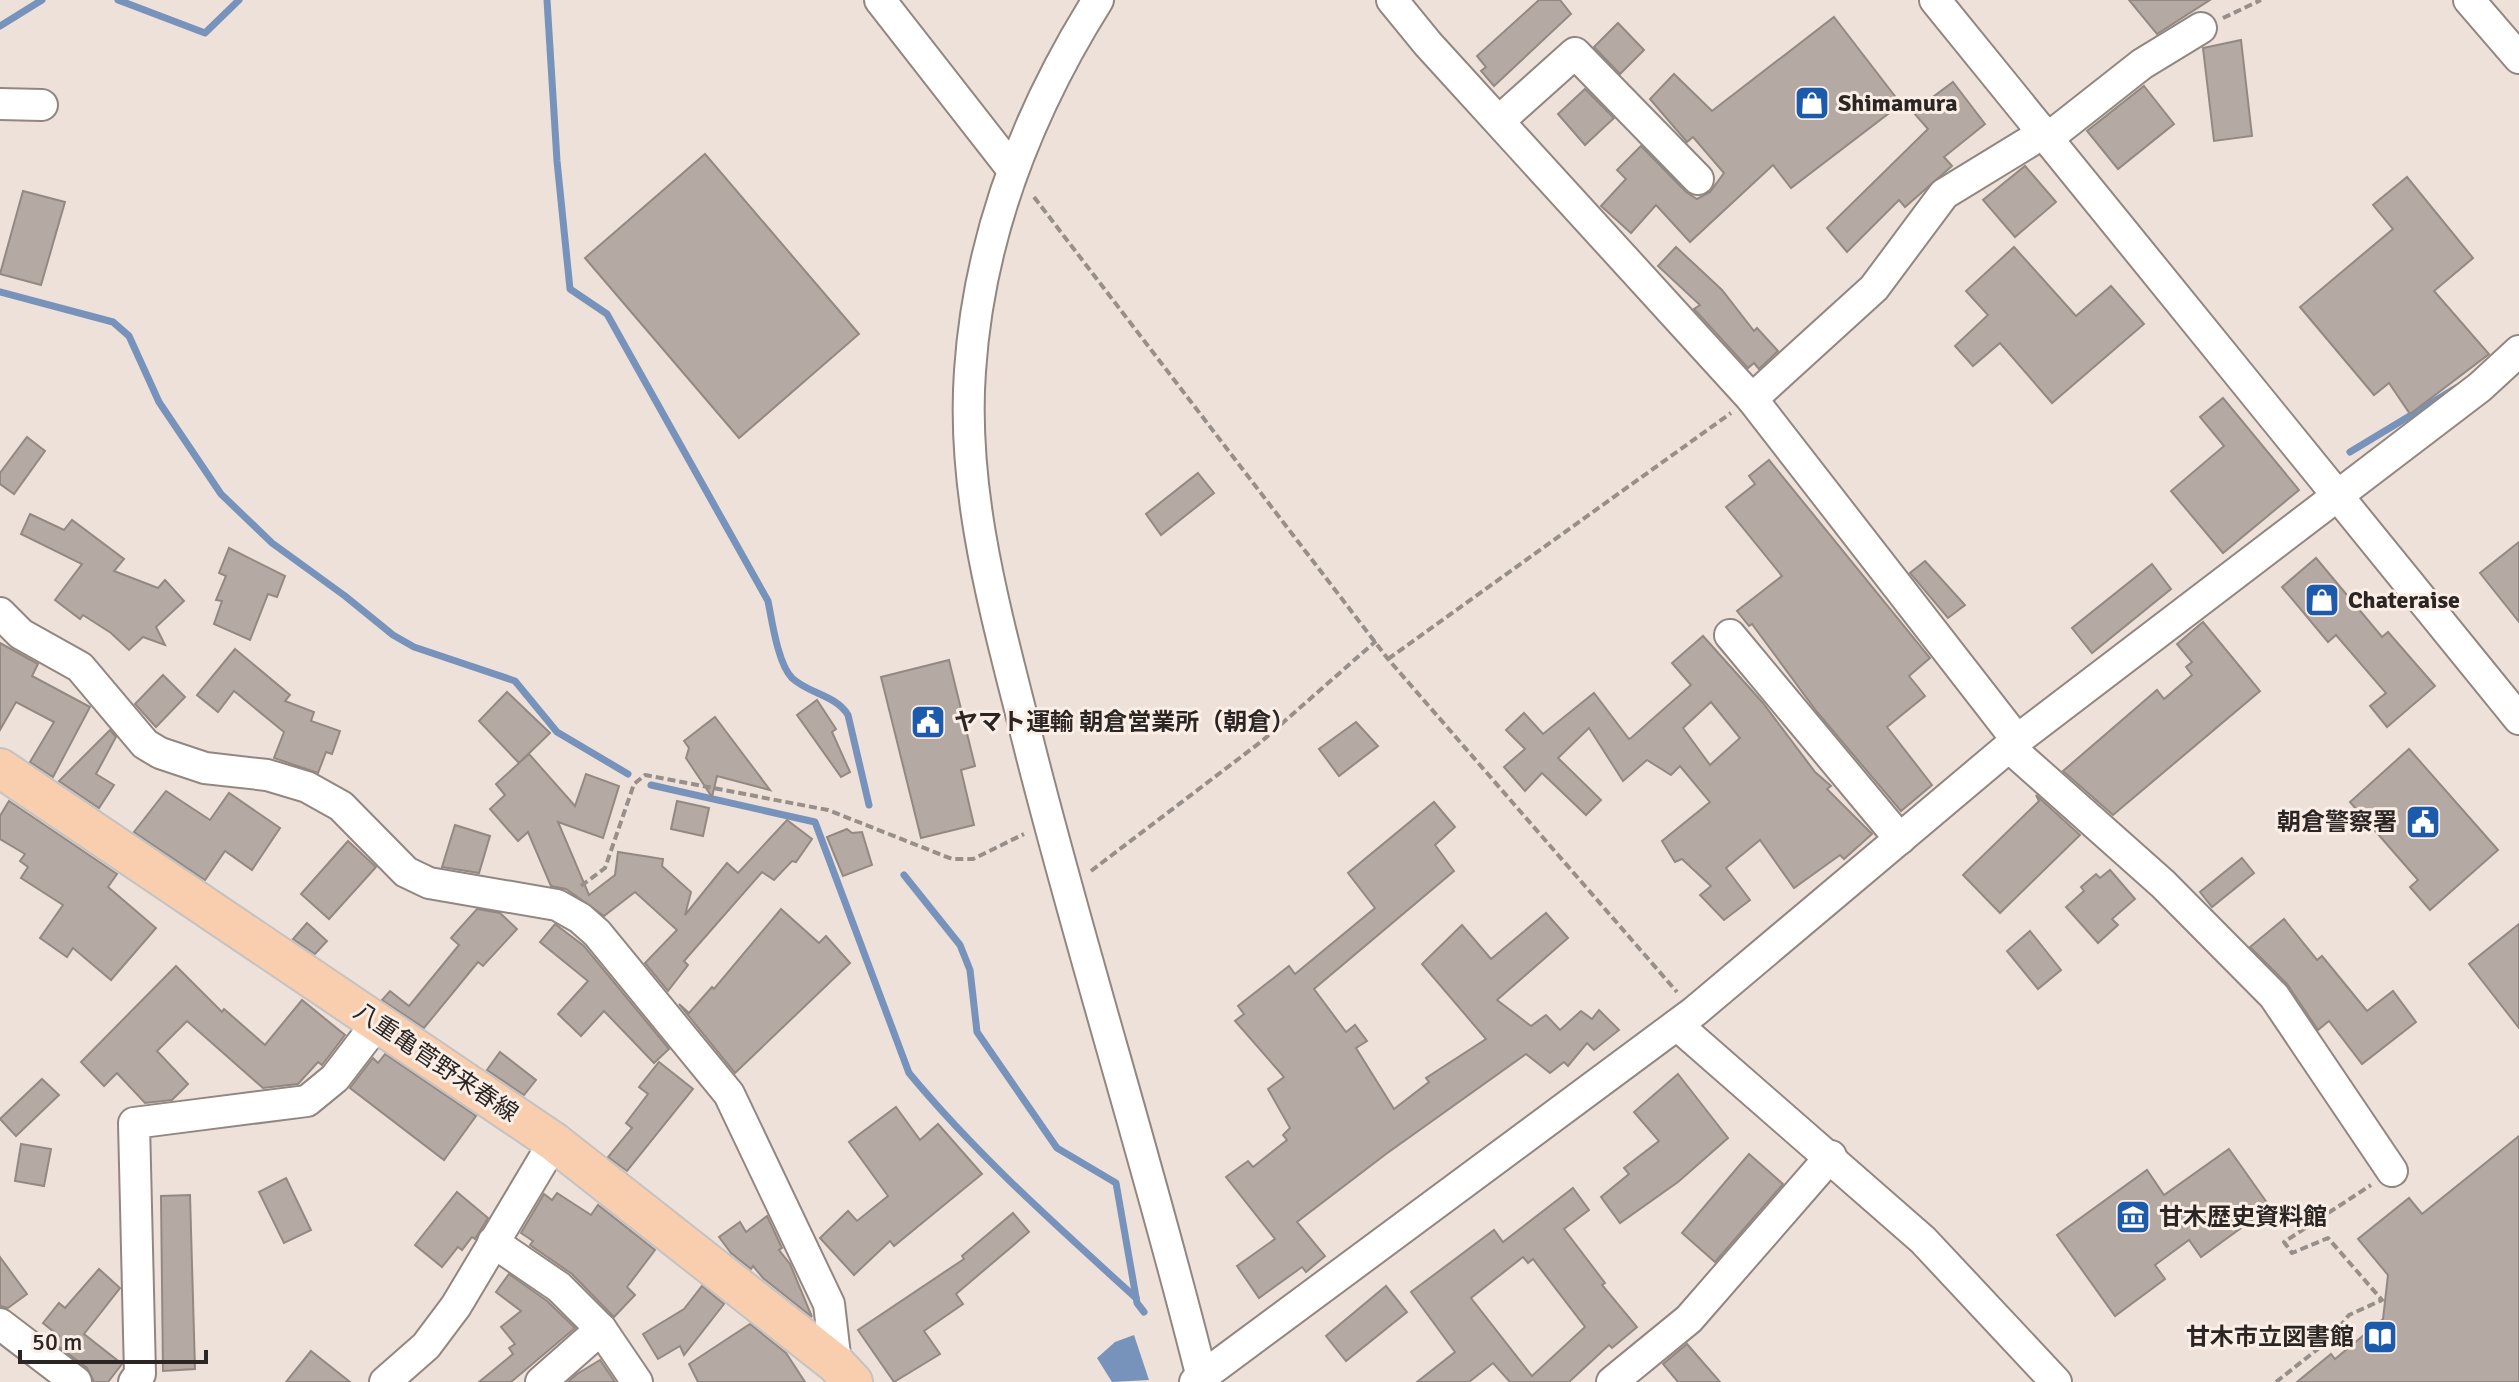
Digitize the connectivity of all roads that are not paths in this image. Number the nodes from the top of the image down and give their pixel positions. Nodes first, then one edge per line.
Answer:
1 (880, 0) edge
2 (1098, 0) edge
3 (1392, 0) edge
4 (1935, 0) edge
5 (2469, 0) edge
6 (2201, 28) road end
7 (2519, 58) edge
8 (0, 104) edge
9 (42, 105) dead end
10 (1499, 121) junction
11 (2045, 134) junction
12 (1012, 169) junction
13 (1698, 179) dead end
14 (2519, 351) edge
15 (1752, 399) junction
16 (2337, 494) junction
17 (0, 613) edge
18 (1730, 635) dead end
19 (2519, 719) edge
20 (2013, 743) junction
21 (0, 768) edge
22 (1900, 839) junction
23 (1686, 1018) junction
24 (378, 1022) junction
25 (554, 1142) junction
26 (1831, 1156) junction
27 (2392, 1171) road end
28 (493, 1242) junction
29 (0, 1324) edge
30 (601, 1329) junction
31 (844, 1373) edge
32 (1627, 1377) edge
33 (1200, 1380) edge
34 (76, 1382) edge
35 (134, 1382) edge
36 (385, 1382) edge
37 (541, 1382) edge
38 (637, 1382) edge
39 (2056, 1382) edge

1 - 12 street
2 - 12 street
3 - 10 street
4 - 11 street
5 - 7 street
6 - 11 street
8 - 9 street
10 - 13 street
10 - 15 street
11 - 15 street
11 - 16 street
12 - 33 street
14 - 16 street
15 - 20 street
16 - 19 street
16 - 20 street
17 - 31 street
18 - 22 street
20 - 22 street
20 - 27 street
21 - 24 main road, 八重亀菅野来春線
22 - 23 street
23 - 26 street
23 - 33 street
24 - 25 main road, 八重亀菅野来春線
24 - 35 street
25 - 28 street
25 - 31 main road, 八重亀菅野来春線
26 - 32 street
26 - 39 street
28 - 30 street
28 - 36 street
29 - 34 street
30 - 37 street
30 - 38 street

